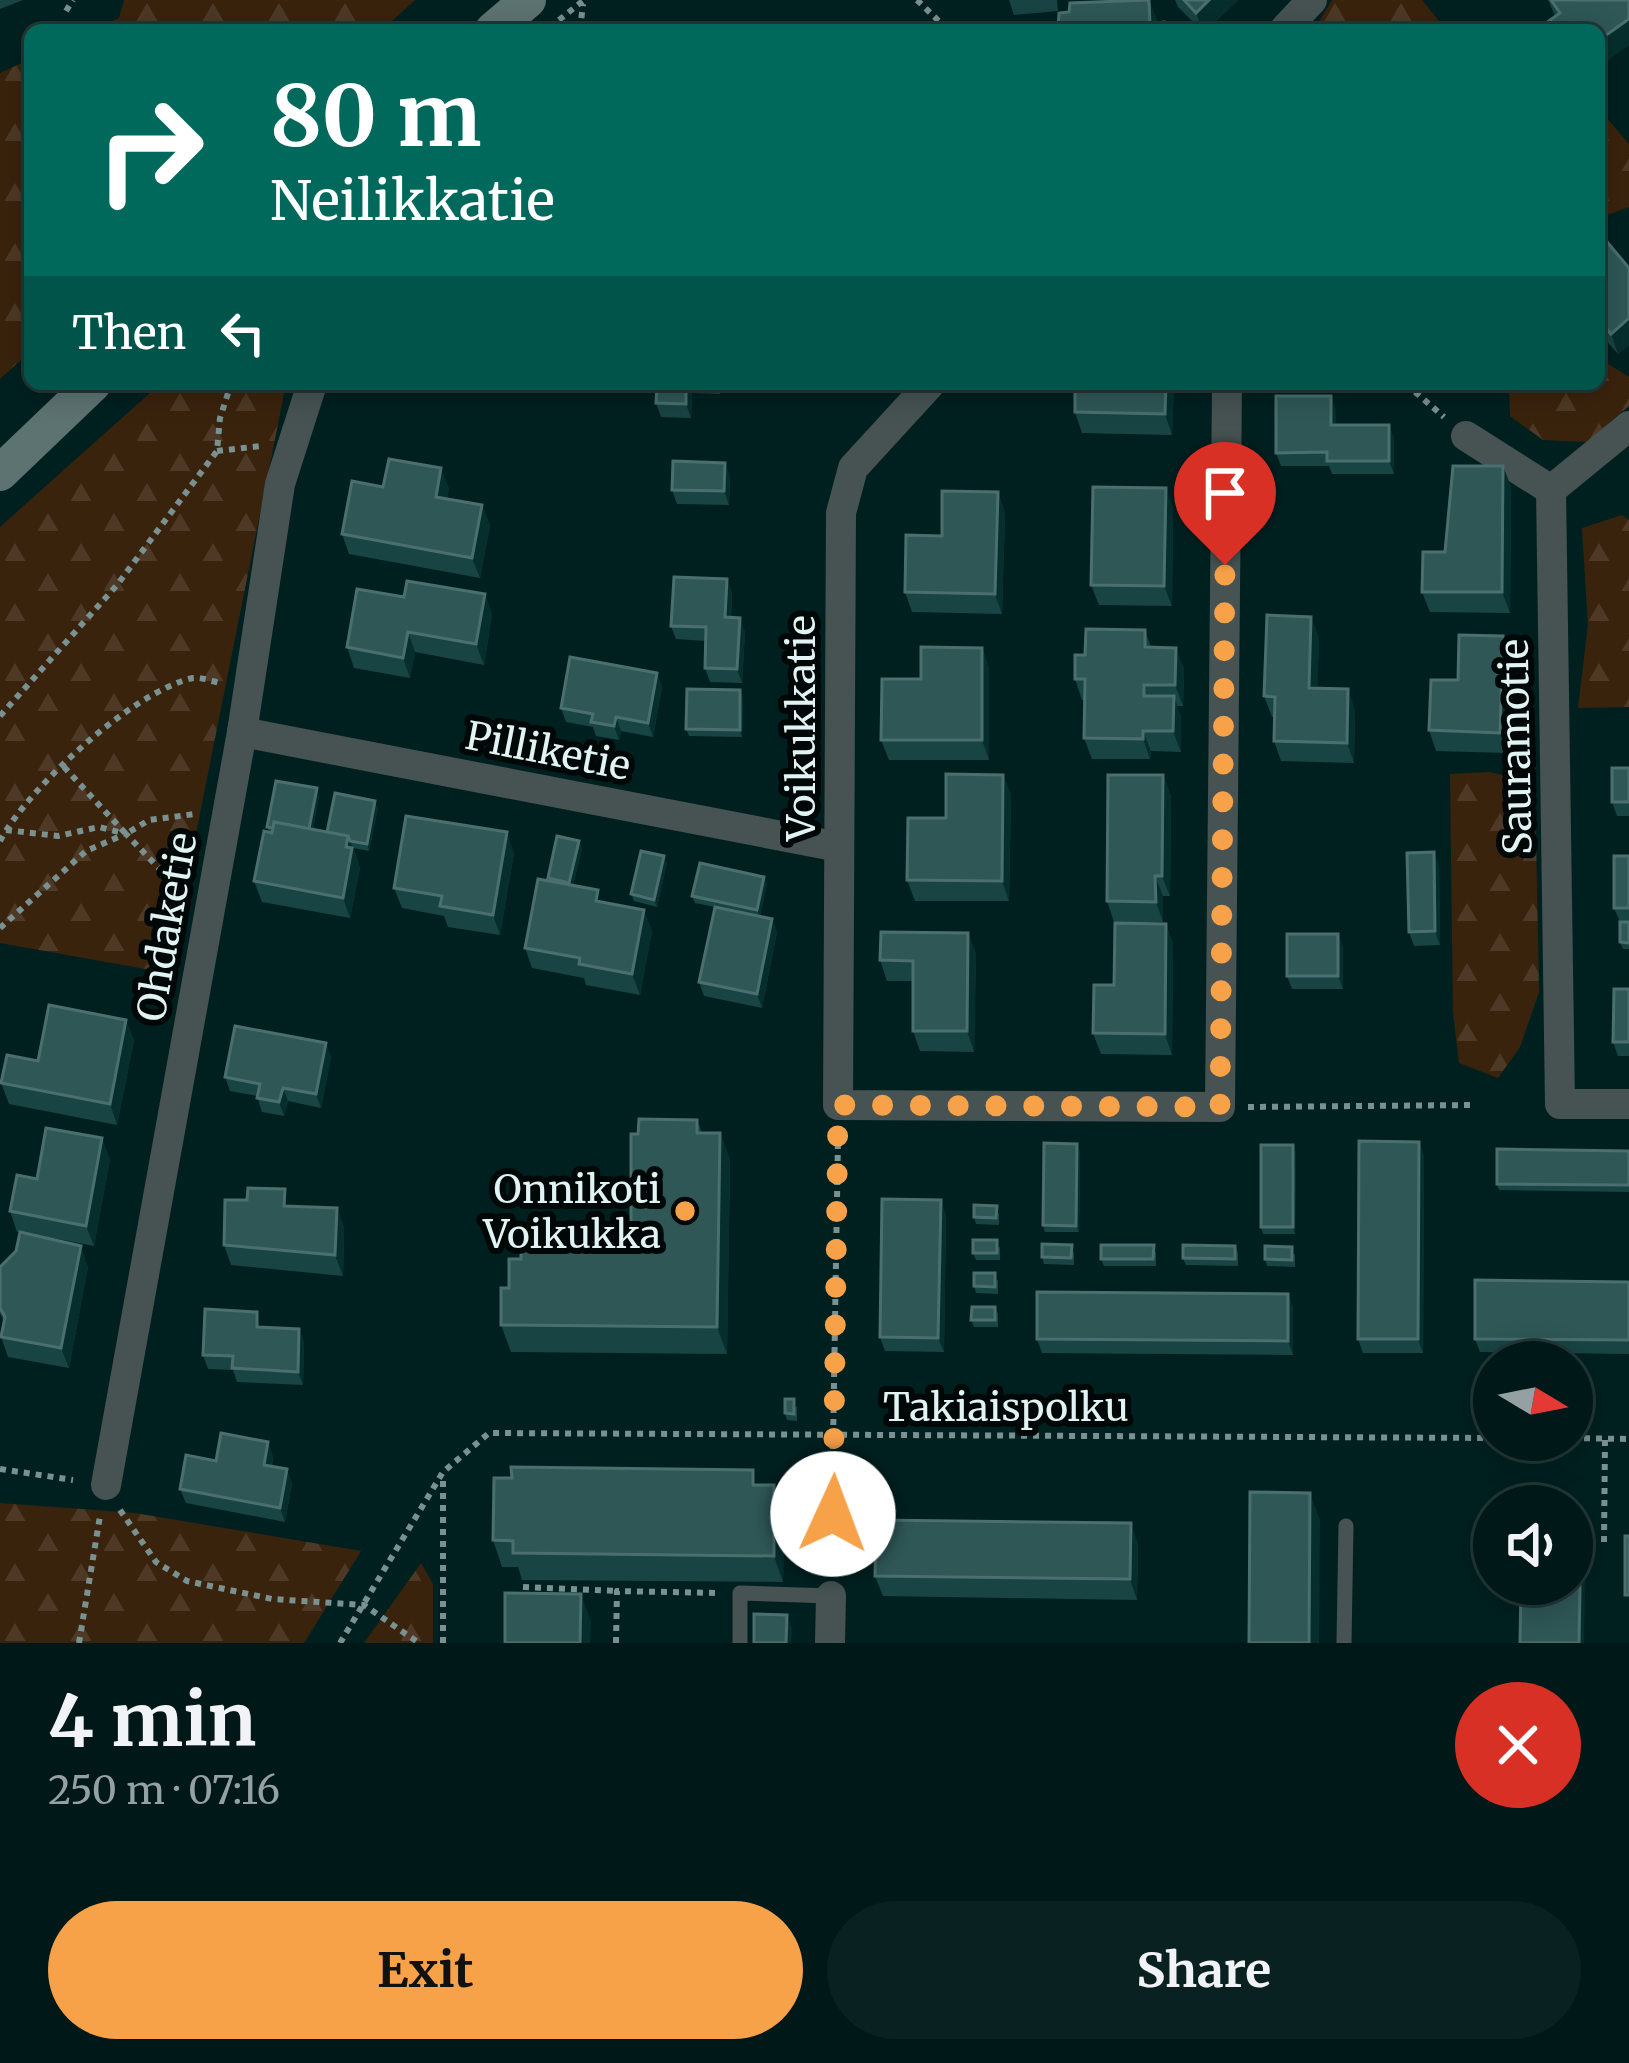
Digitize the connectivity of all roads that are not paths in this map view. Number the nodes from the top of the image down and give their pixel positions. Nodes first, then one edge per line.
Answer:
1 (528, 0) edge
2 (1312, 0) edge
3 (500, 24) edge
4 (1290, 24) edge
5 (87, 390) edge
6 (310, 390) edge
7 (924, 390) edge
8 (1227, 390) edge
9 (1629, 426) edge
10 (1466, 436) road end
11 (0, 473) edge
12 (1551, 490) junction
13 (244, 717) junction
14 (839, 848) junction
15 (1629, 1104) edge
16 (106, 1486) road end
17 (1346, 1526) dead end
18 (830, 1596) joint
19 (740, 1643) edge
20 (830, 1643) edge
21 (1344, 1643) edge

1 - 3 main road
2 - 4 street
5 - 11 main road
6 - 13 street, Ohdaketie
7 - 14 street, Voikukkatie
8 - 14 street, Voikukkatie
9 - 12 street
10 - 12 street
12 - 15 street, Sauramotie
13 - 14 street, Pilliketie
13 - 16 street, Ohdaketie
17 - 21 lane
18 - 19 lane
18 - 20 street

